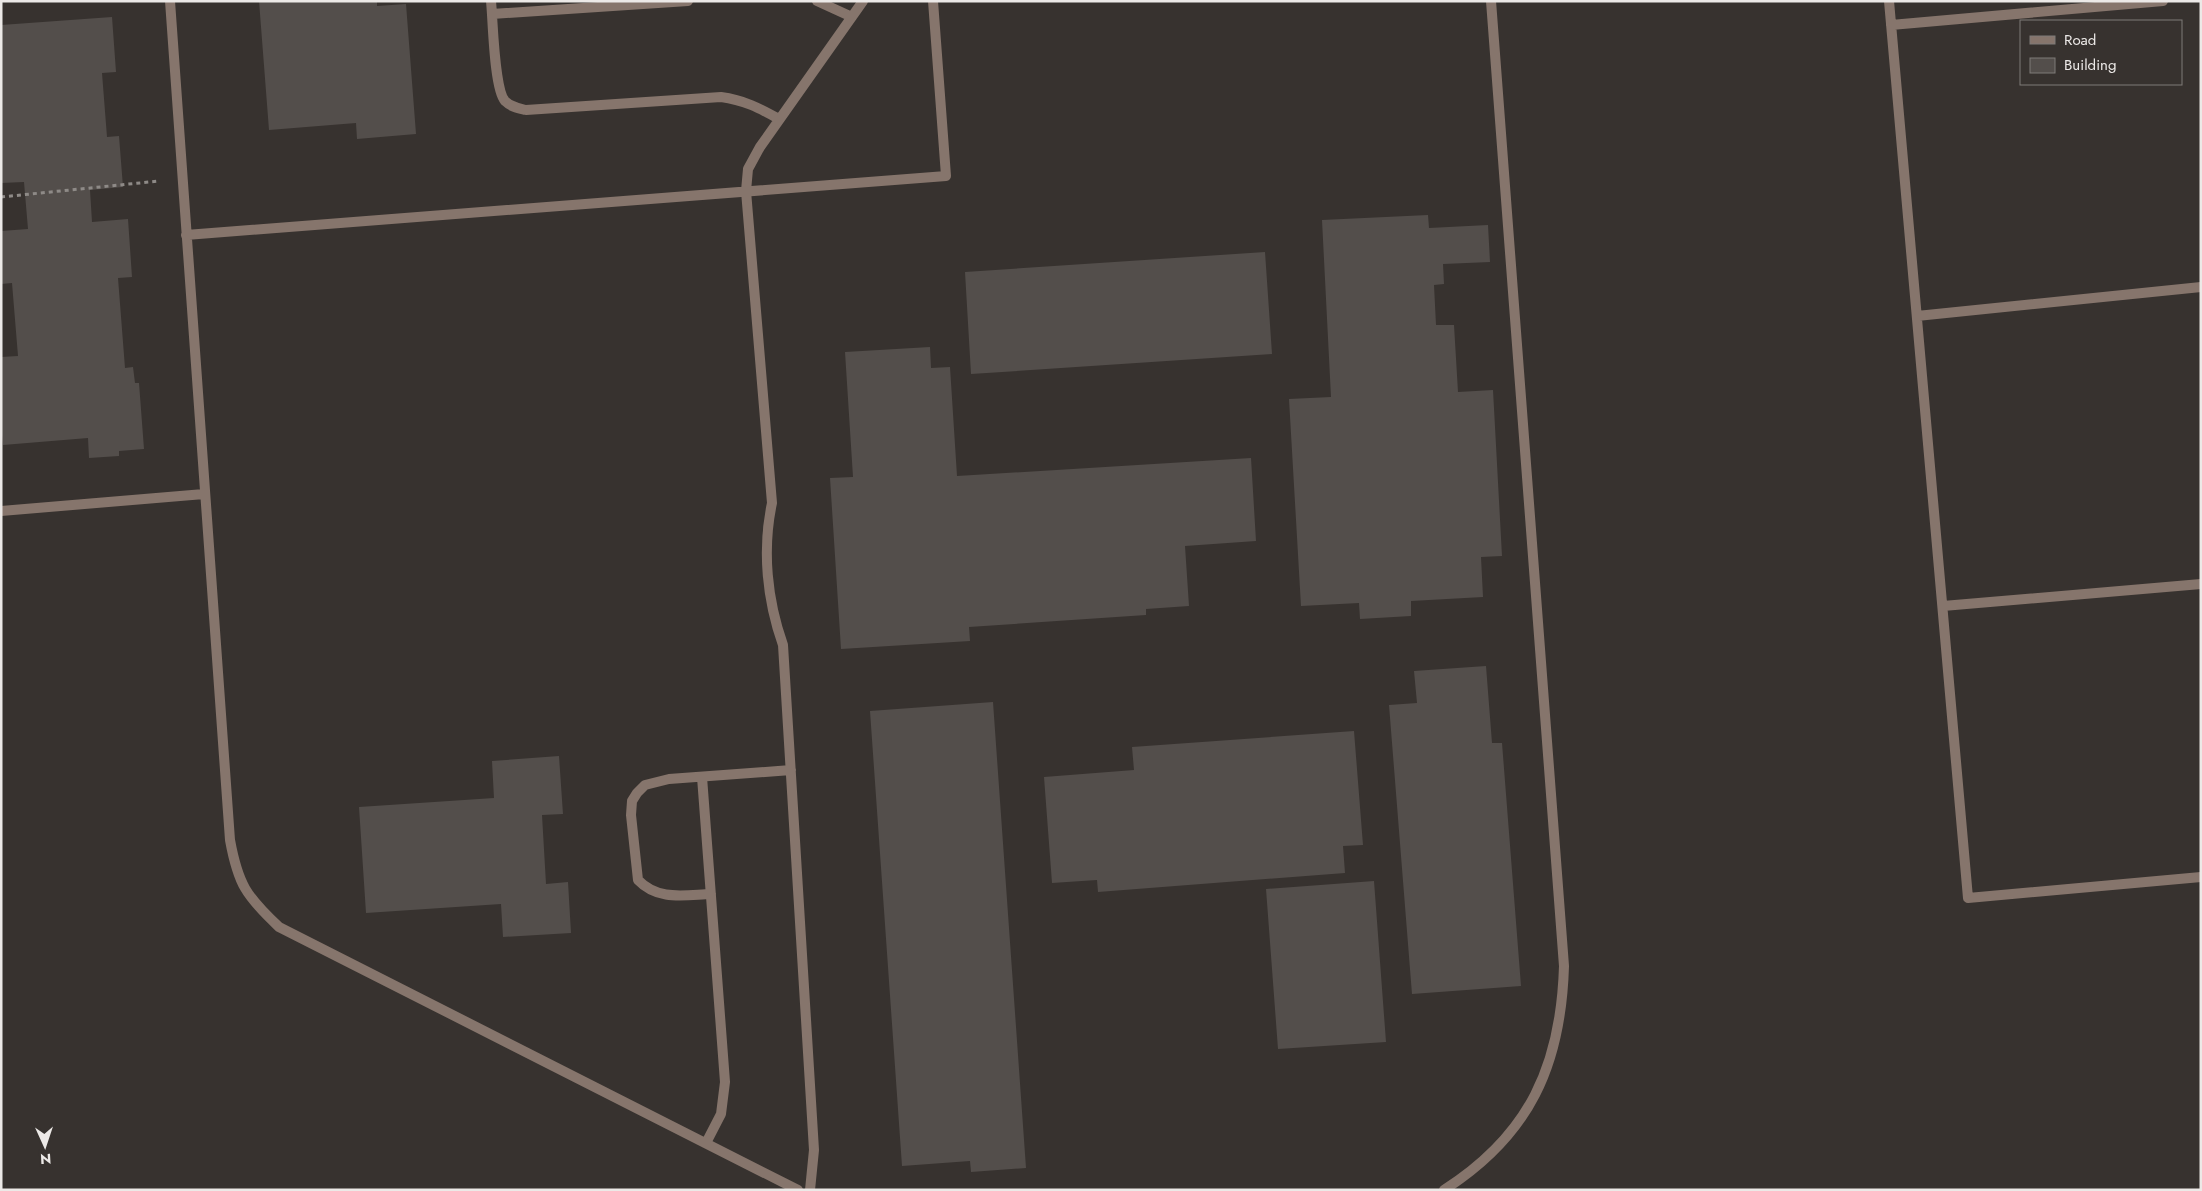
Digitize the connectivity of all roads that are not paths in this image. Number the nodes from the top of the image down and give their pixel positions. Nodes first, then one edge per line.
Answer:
1 (170, 1) edge
2 (491, 1) edge
3 (688, 1) edge
4 (817, 1) edge
5 (863, 1) edge
6 (933, 1) edge
7 (1491, 1) edge
8 (1888, 1) edge
9 (2163, 1) edge
10 (492, 14) junction
11 (852, 17) junction
12 (1891, 25) junction
13 (779, 119) junction
14 (746, 191) junction
15 (186, 235) junction
16 (2201, 287) edge
17 (1917, 316) junction
18 (204, 494) junction
19 (1, 511) edge
20 (2201, 584) edge
21 (1943, 606) junction
22 (791, 770) junction
23 (702, 777) junction
24 (2201, 877) edge
25 (711, 894) junction
26 (706, 1144) junction
27 (798, 1190) edge
28 (810, 1190) edge
29 (1444, 1190) edge

1 - 15 street
2 - 10 street
3 - 10 street
4 - 11 street
5 - 11 street
6 - 14 street
7 - 29 street
8 - 12 street
9 - 12 street
10 - 13 street
11 - 13 street
12 - 17 street
13 - 14 street
14 - 15 street
14 - 22 street
15 - 18 street
16 - 17 street
17 - 21 street
18 - 19 street
18 - 26 street
20 - 21 street
21 - 24 street
22 - 23 street
22 - 28 street
23 - 25 street
23 - 25 street
25 - 26 street
26 - 27 street

